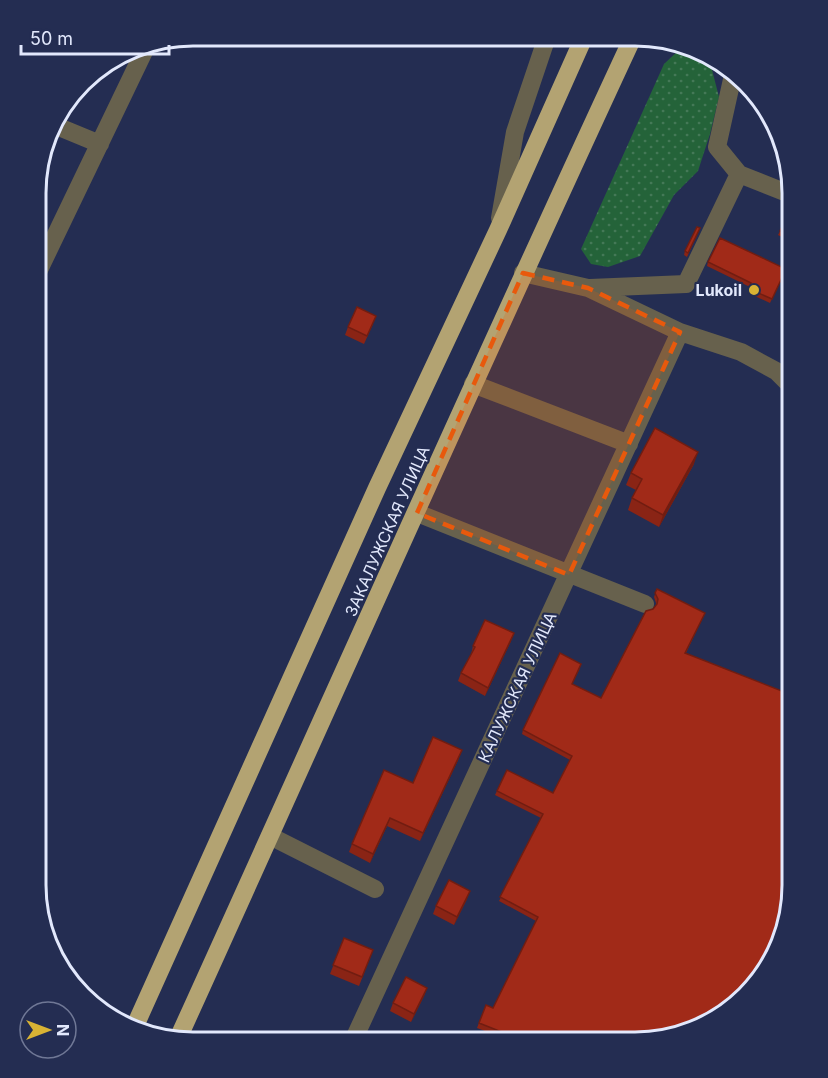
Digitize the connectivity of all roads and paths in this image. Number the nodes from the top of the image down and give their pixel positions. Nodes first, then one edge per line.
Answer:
1 (544, 46) edge
2 (580, 46) edge
3 (629, 46) edge
4 (142, 56) edge
5 (731, 83) edge
6 (62, 128) edge
7 (100, 144) junction
8 (739, 174) junction
9 (782, 191) edge
10 (498, 230) junction
11 (46, 255) edge
12 (523, 273) junction
13 (588, 288) junction
14 (680, 332) junction
15 (782, 377) edge
16 (473, 384) junction
17 (628, 444) junction
18 (417, 513) junction
19 (569, 574) junction
20 (645, 604) dead end
21 (270, 836) junction
22 (375, 889) dead end
23 (138, 1020) edge
24 (182, 1031) edge
25 (361, 1032) edge

1 - 10 street
2 - 10 highway
3 - 12 highway, ЗАКАЛУЖСКАЯ УЛИЦА
4 - 7 street
5 - 8 street
6 - 7 street
7 - 11 street
8 - 9 street
8 - 13 street
10 - 23 highway
12 - 13 street
12 - 16 highway, ЗАКАЛУЖСКАЯ УЛИЦА
13 - 14 street
14 - 15 street
14 - 17 street, КАЛУЖСКАЯ УЛИЦА
16 - 17 street
16 - 18 highway, ЗАКАЛУЖСКАЯ УЛИЦА
17 - 19 street, КАЛУЖСКАЯ УЛИЦА
18 - 19 street
18 - 21 highway, ЗАКАЛУЖСКАЯ УЛИЦА
19 - 20 street
19 - 25 street, КАЛУЖСКАЯ УЛИЦА
21 - 22 street
21 - 24 highway, ЗАКАЛУЖСКАЯ УЛИЦА

